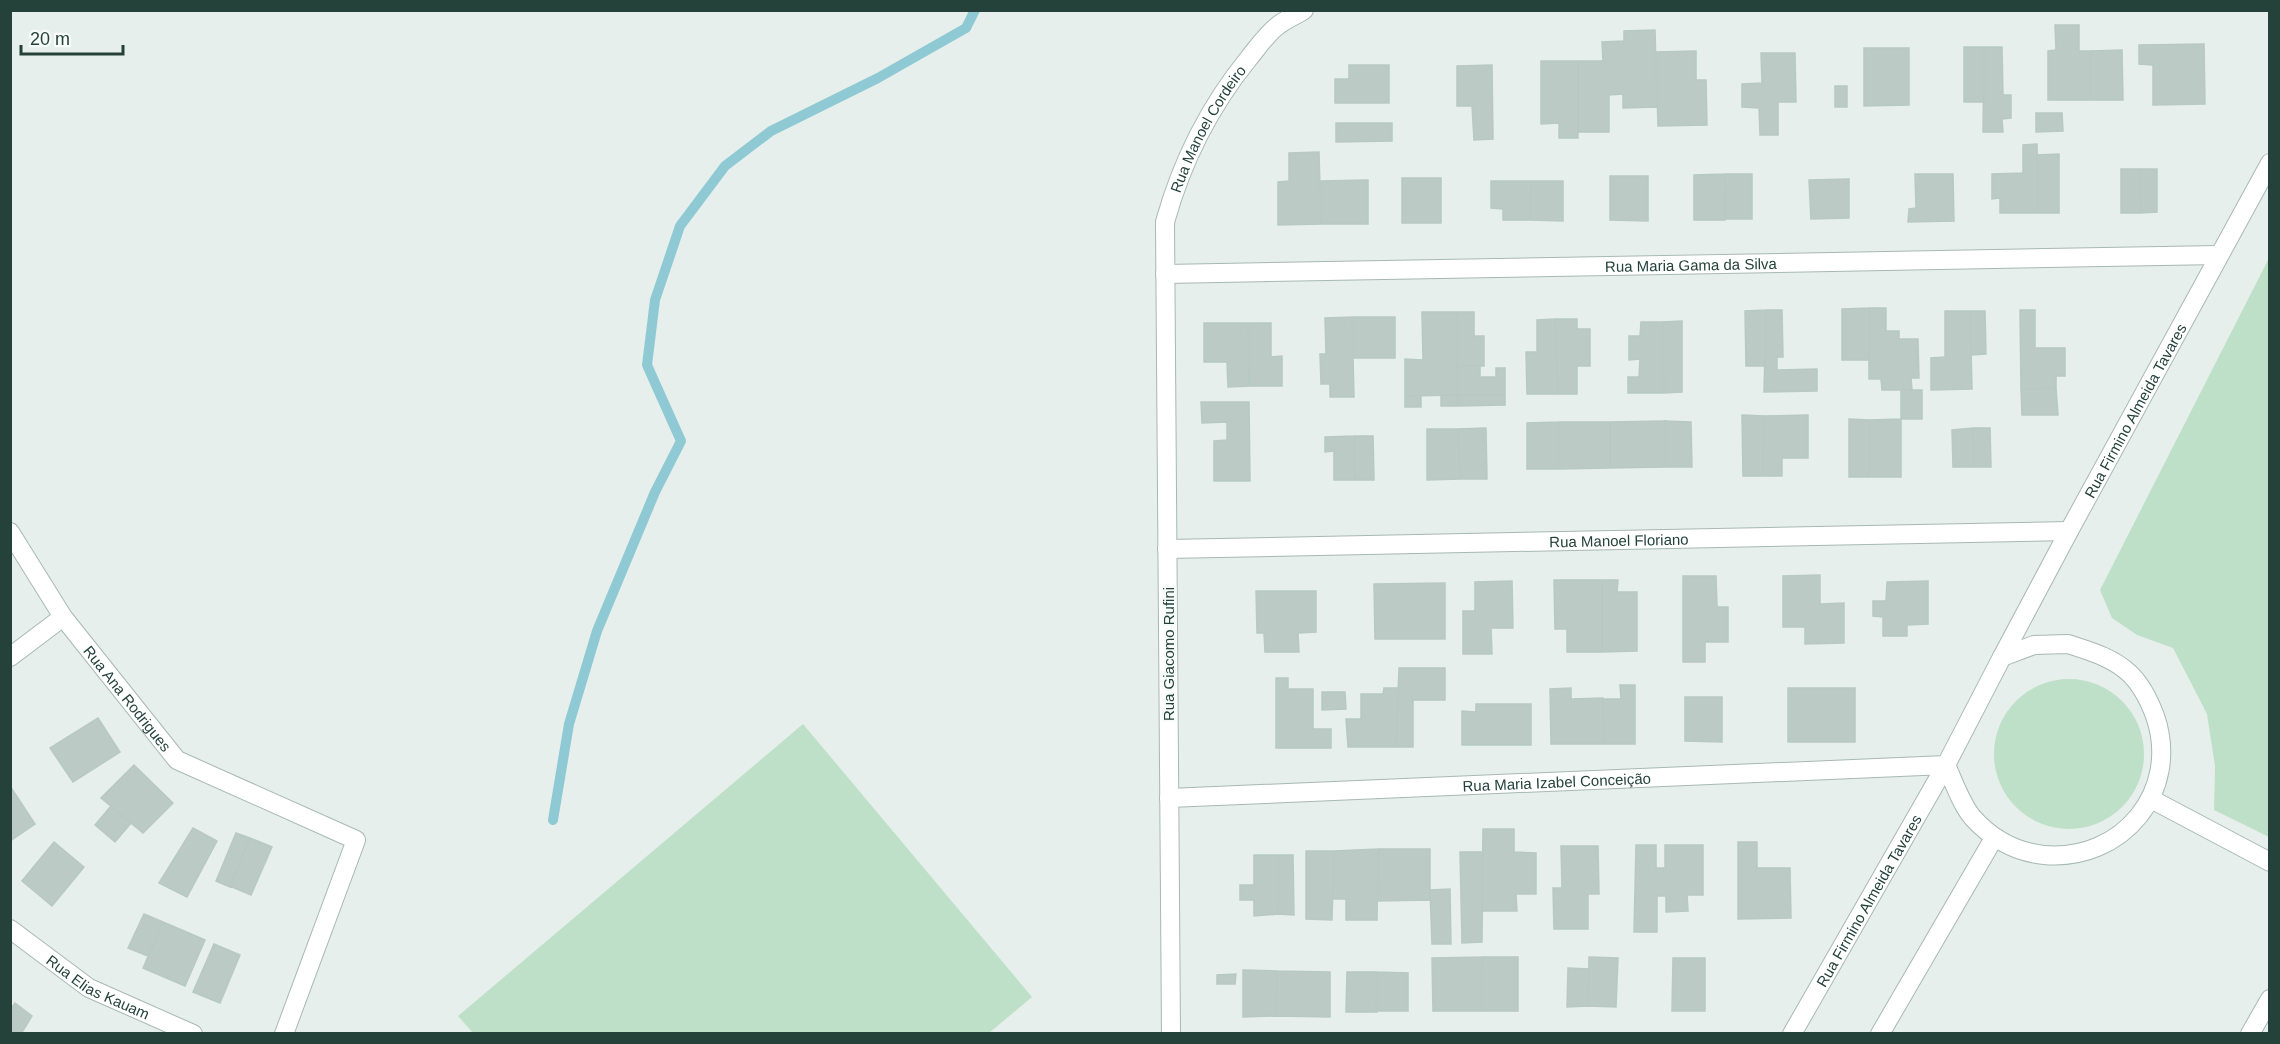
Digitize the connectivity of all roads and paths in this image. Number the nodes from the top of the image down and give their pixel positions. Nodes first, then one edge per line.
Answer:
1 (1304, 10) edge
2 (2270, 163) edge
3 (2219, 255) junction
4 (1165, 274) junction
5 (2069, 531) junction
6 (10, 532) edge
7 (1167, 549) junction
8 (63, 617) junction
9 (10, 657) edge
10 (2002, 657) junction
11 (1946, 765) junction
12 (1169, 798) junction
13 (2151, 799) junction
14 (1994, 838) junction
15 (2270, 862) edge
16 (10, 929) edge
17 (2270, 999) edge
18 (194, 1034) edge
19 (284, 1034) edge
20 (1171, 1034) edge
21 (1792, 1034) edge
22 (1880, 1034) edge
23 (2250, 1034) edge

1 - 4 street, Rua Manoel Cordeiro
2 - 3 street, Rua Firmino Almeida Tavares
3 - 4 street, Rua Maria Gama da Silva
3 - 5 street, Rua Firmino Almeida Tavares
4 - 7 street, Rua Giacomo Rufini
5 - 7 street, Rua Manoel Floriano
5 - 10 street, Rua Firmino Almeida Tavares
6 - 8 street, Rua Ana Rodrigues
7 - 12 street, Rua Giacomo Rufini
8 - 9 street
8 - 19 street, Rua Ana Rodrigues
10 - 11 street, Rua Firmino Almeida Tavares
10 - 13 street
11 - 12 street, Rua Maria Izabel Conceição
11 - 14 street
11 - 21 street, Rua Firmino Almeida Tavares
12 - 20 street, Rua Giacomo Rufini
13 - 14 street
13 - 15 street
14 - 22 street
16 - 18 street, Rua Elias Kauam
17 - 23 street

